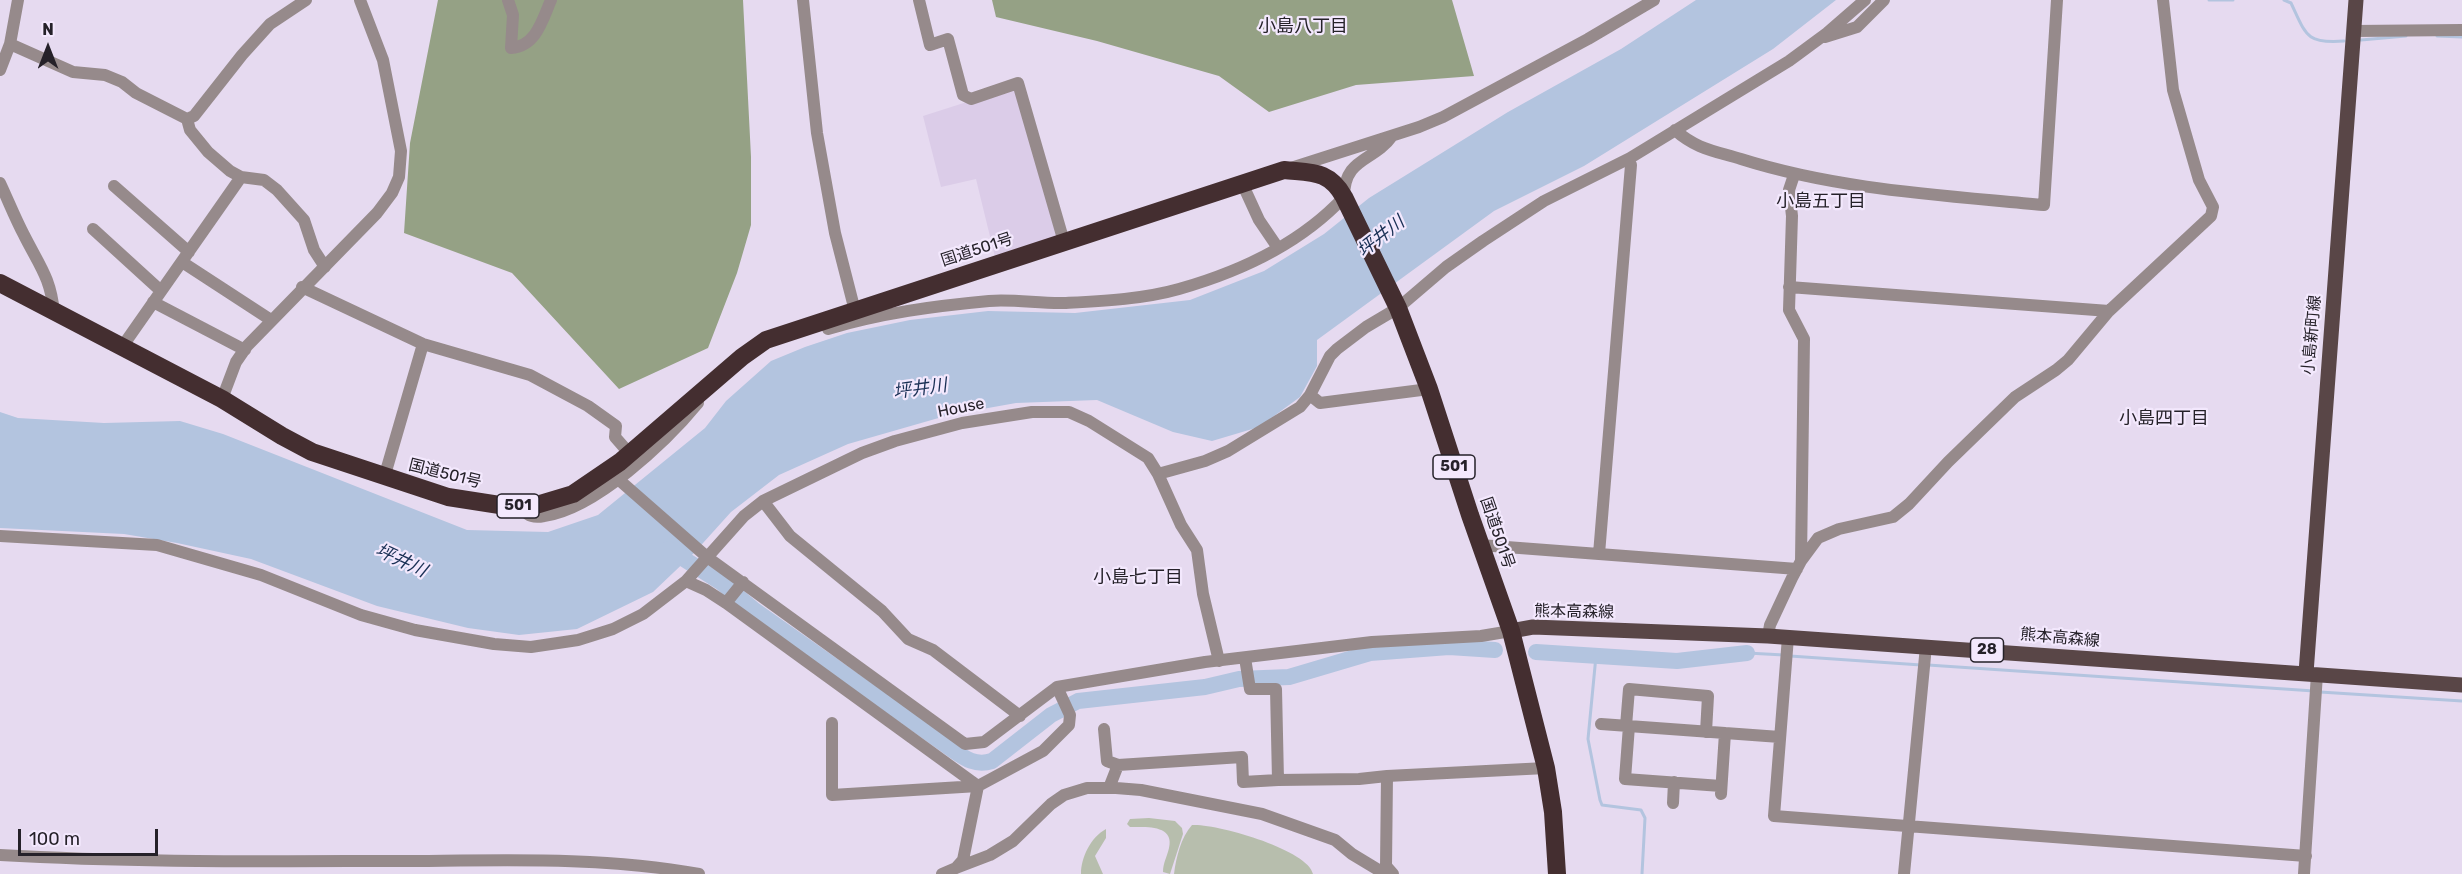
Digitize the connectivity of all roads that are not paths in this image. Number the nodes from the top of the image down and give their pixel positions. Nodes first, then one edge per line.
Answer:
1 (18, 0) edge
2 (306, 0) edge
3 (360, 0) edge
4 (508, 0) edge
5 (550, 0) edge
6 (803, 0) edge
7 (919, 0) edge
8 (1654, 0) edge
9 (1865, 0) edge
10 (1884, 0) edge
11 (2057, 0) edge
12 (2163, 0) edge
13 (2356, 0) edge
14 (2462, 30) edge
15 (2354, 31) junction
16 (1818, 39) junction
17 (10, 44) junction
18 (0, 70) edge
19 (187, 119) junction
20 (1675, 130) junction
21 (1392, 136) junction
22 (1631, 165) dead end
23 (1284, 170) junction
24 (1794, 175) junction
25 (241, 177) junction
26 (0, 183) edge
27 (1242, 183) junction
28 (114, 186) dead end
29 (1345, 200) junction
30 (93, 229) dead end
31 (1064, 242) junction
32 (1278, 248) junction
33 (185, 257) junction
34 (326, 267) junction
35 (0, 283) edge
36 (302, 287) junction
37 (1789, 287) junction
38 (161, 291) junction
39 (153, 302) junction
40 (1396, 306) junction
41 (855, 311) junction
42 (2109, 311) junction
43 (54, 313) junction
44 (271, 320) junction
45 (423, 344) junction
46 (122, 347) junction
47 (244, 350) junction
48 (1429, 389) junction
49 (703, 392) junction
50 (1310, 395) junction
51 (222, 399) junction
52 (629, 453) junction
53 (1158, 474) junction
54 (384, 478) junction
55 (621, 481) junction
56 (763, 501) junction
57 (522, 506) junction
58 (0, 536) edge
59 (1480, 545) junction
60 (1599, 554) junction
61 (705, 557) junction
62 (1799, 565) junction
63 (687, 580) junction
64 (743, 582) junction
65 (726, 603) junction
66 (1511, 631) junction
67 (1768, 636) junction
68 (1788, 637) junction
69 (1926, 646) junction
70 (1245, 658) junction
71 (1219, 661) junction
72 (2311, 674) junction
73 (2462, 685) edge
74 (1057, 687) junction
75 (1020, 716) junction
76 (832, 723) dead end
77 (1601, 724) dead end
78 (1627, 726) junction
79 (1104, 729) dead end
80 (1706, 732) junction
81 (1725, 733) junction
82 (1780, 737) junction
83 (1118, 765) junction
84 (1546, 768) junction
85 (1387, 776) junction
86 (1278, 780) junction
87 (1674, 782) junction
88 (978, 786) junction
89 (1109, 788) junction
90 (1673, 803) dead end
91 (1907, 825) junction
92 (0, 855) edge
93 (2306, 856) junction
94 (956, 868) junction
95 (699, 874) edge
96 (942, 874) edge
97 (1385, 874) edge
98 (1393, 874) edge
99 (1557, 874) edge
100 (1904, 874) edge
101 (2304, 874) edge

1 - 17 street
2 - 19 street
3 - 34 street
4 - 5 street
6 - 41 street
7 - 31 street
8 - 21 street
9 - 16 street
10 - 16 street
11 - 24 street
12 - 42 street
13 - 15 main road, 小島新町線
14 - 15 street
15 - 72 main road, 小島新町線
16 - 20 street
17 - 18 street
17 - 19 street
19 - 25 street
20 - 24 street
20 - 40 street
21 - 23 street
21 - 29 street
22 - 60 street
23 - 27 highway, 国道501号 / 501
23 - 29 highway, 国道501号 / 501
24 - 37 street
25 - 33 street
25 - 34 street
26 - 43 street
27 - 31 highway, 国道501号 / 501
27 - 32 street
28 - 33 street
29 - 32 street
29 - 40 highway, 国道501号 / 501
30 - 38 street
31 - 41 highway, 国道501号 / 501
32 - 49 street
33 - 38 street
33 - 44 street
34 - 36 street
35 - 43 highway, 国道501号 / 501
36 - 44 street
36 - 45 street
37 - 42 street
37 - 62 street
38 - 39 street
39 - 46 street
39 - 47 street
40 - 48 highway, 国道501号 / 501
40 - 50 street
41 - 49 highway, 国道501号 / 501
42 - 62 street
43 - 46 highway, 国道501号 / 501
44 - 47 street
45 - 52 street
45 - 54 street
46 - 51 highway, 国道501号 / 501
47 - 51 street
48 - 50 street
48 - 59 highway, 国道501号 / 501
49 - 52 highway, 国道501号 / 501
49 - 55 street
50 - 53 street
51 - 54 highway, 国道501号 / 501
52 - 57 highway, 国道501号 / 501
53 - 56 street, House
53 - 71 street, House
54 - 57 highway, 国道501号 / 501
55 - 57 street
55 - 61 street
56 - 61 street, House
56 - 75 street
58 - 63 street, House
59 - 60 street
59 - 66 highway, 国道501号 / 501
60 - 62 street
61 - 63 street, House
61 - 64 street
62 - 67 street
63 - 65 street
64 - 65 street
64 - 75 street
65 - 88 street
66 - 67 main road, 熊本高森線 / 28
66 - 70 street
66 - 84 highway, 国道501号 / 501
67 - 68 main road, 熊本高森線 / 28
68 - 69 main road, 熊本高森線 / 28
68 - 82 street
69 - 72 main road, 熊本高森線 / 28
69 - 91 street
70 - 71 street
70 - 86 street
71 - 74 street
72 - 73 main road, 熊本高森線 / 28
72 - 93 street
74 - 75 street
74 - 88 street
76 - 88 street
77 - 78 street
78 - 80 street
78 - 80 street
78 - 87 street
79 - 83 street
80 - 81 street
81 - 82 street
81 - 87 street
82 - 91 street
83 - 86 street
83 - 89 street
84 - 85 street
84 - 99 highway, 国道501号 / 501
85 - 86 street
85 - 98 street
87 - 90 street
88 - 94 street
89 - 94 street
89 - 97 street
91 - 93 street
91 - 100 street
92 - 95 street
93 - 101 street
94 - 96 street

